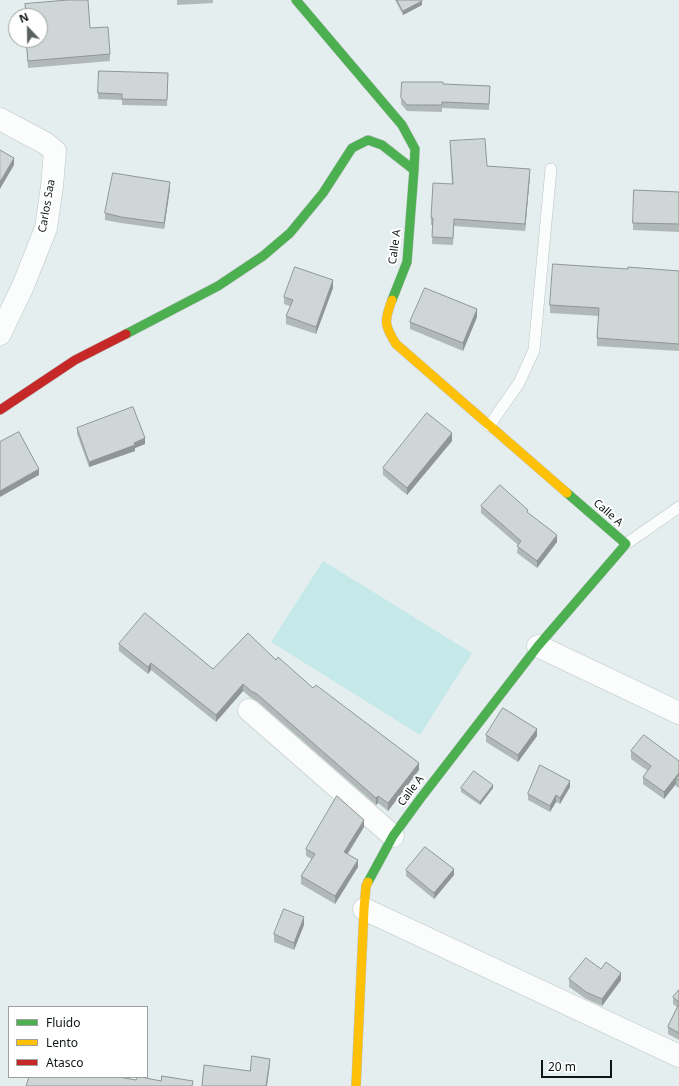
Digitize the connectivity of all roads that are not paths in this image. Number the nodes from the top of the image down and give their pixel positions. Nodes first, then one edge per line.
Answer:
1 (296, 0) edge
2 (0, 119) edge
3 (551, 169) dead end
4 (414, 170) junction
5 (0, 334) edge
6 (0, 410) edge
7 (489, 426) junction
8 (679, 507) edge
9 (626, 544) junction
10 (538, 646) junction
11 (249, 710) dead end
12 (679, 713) edge
13 (394, 836) junction
14 (364, 909) junction
15 (679, 1056) edge
16 (356, 1086) edge

1 - 4 street, Calle A
2 - 5 street, Carlos Saa
3 - 7 lane
4 - 6 street
4 - 7 street, Calle A
7 - 9 street, Calle A
8 - 9 lane
9 - 10 street, Calle A
10 - 12 street
10 - 13 street, Calle A
11 - 13 street
13 - 14 street, Calle A
14 - 15 street
14 - 16 street, Calle A

